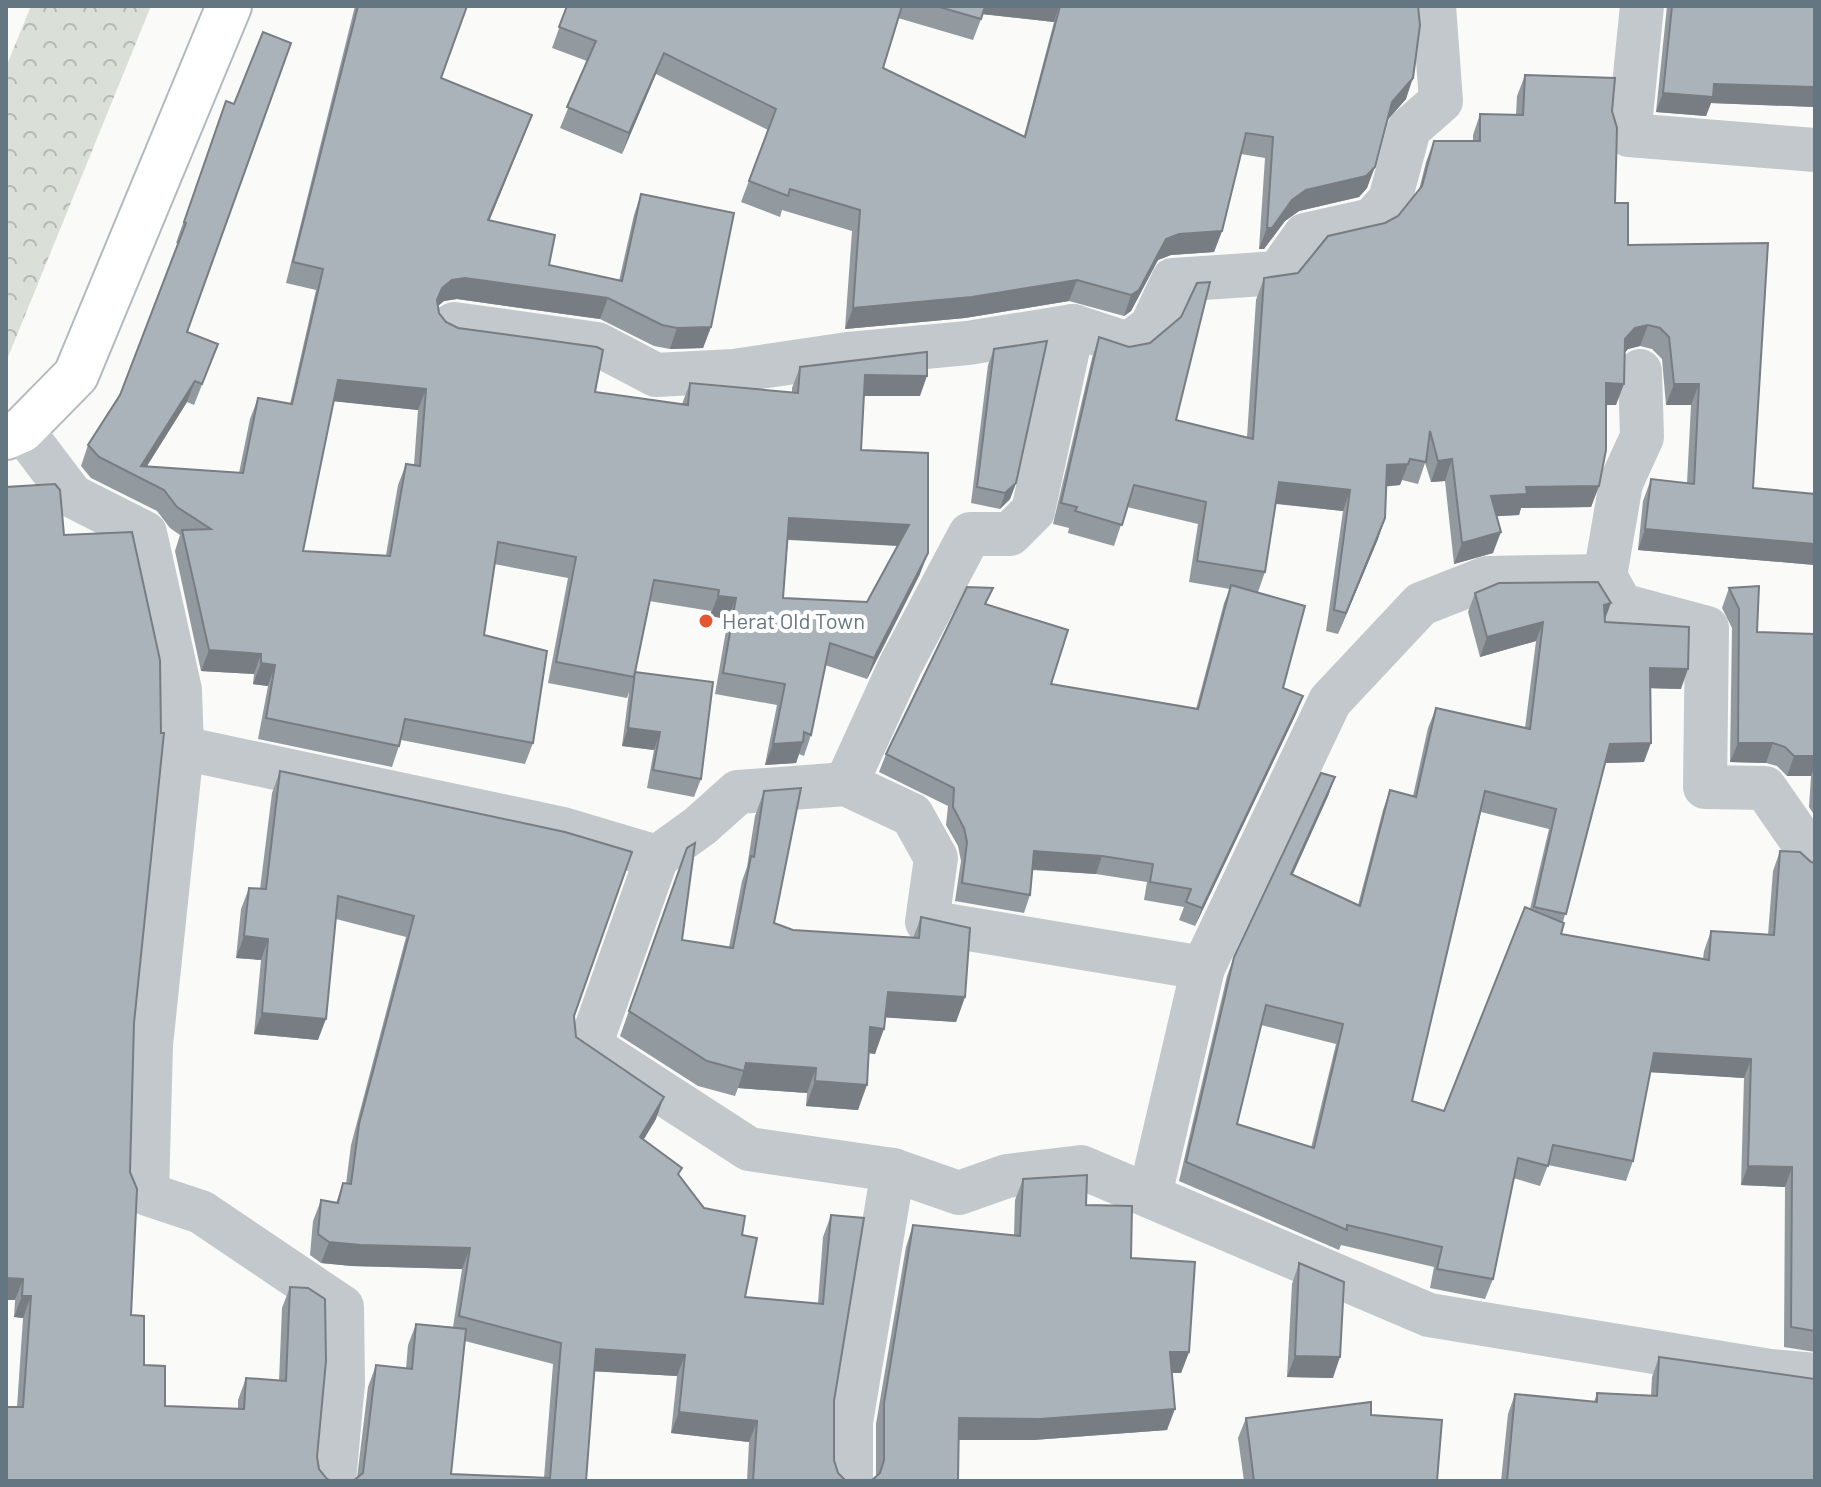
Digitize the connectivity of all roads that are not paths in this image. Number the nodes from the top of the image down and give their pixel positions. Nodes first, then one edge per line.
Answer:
1 (229, 6) edge
2 (1434, 6) edge
3 (1642, 6) edge
4 (1815, 150) edge
5 (454, 324) edge
6 (1073, 326) junction
7 (1640, 371) dead end
8 (14, 433) edge
9 (1605, 576) junction
10 (182, 748) junction
11 (846, 784) junction
12 (657, 857) junction
13 (1815, 860) edge
14 (1203, 968) junction
15 (893, 1170) junction
16 (1150, 1195) junction
17 (1815, 1375) edge
18 (334, 1481) edge
19 (851, 1481) edge

1 - 8 street
2 - 6 street
3 - 4 street
5 - 6 street
6 - 11 street
7 - 9 street
8 - 10 street
9 - 13 street
9 - 14 street
10 - 12 street
10 - 18 street
11 - 12 street
11 - 14 street
12 - 15 street
14 - 16 street
15 - 16 street
15 - 19 street
16 - 17 street

